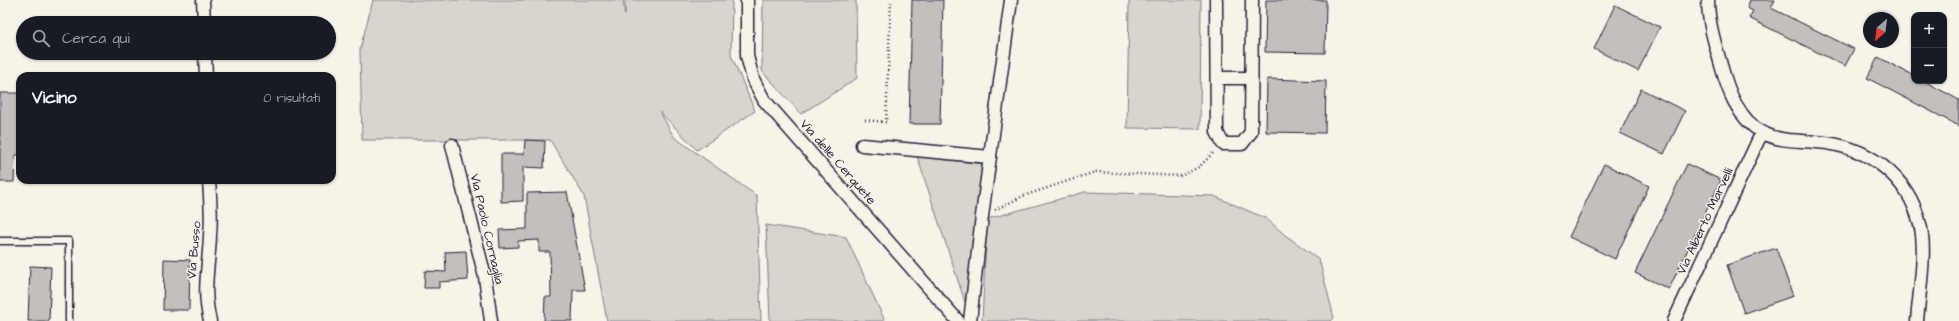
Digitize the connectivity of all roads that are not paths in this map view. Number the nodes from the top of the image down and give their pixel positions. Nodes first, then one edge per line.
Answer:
1 (203, 0) edge
2 (747, 0) edge
3 (1011, 0) edge
4 (1216, 0) edge
5 (1252, 0) edge
6 (1708, 0) edge
7 (204, 16) edge
8 (205, 60) edge
9 (206, 72) edge
10 (1217, 78) junction
11 (1251, 78) junction
12 (1762, 132) junction
13 (452, 145) dead end
14 (862, 145) dead end
15 (990, 157) junction
16 (209, 184) edge
17 (0, 241) edge
18 (68, 321) edge
19 (210, 321) edge
20 (490, 321) edge
21 (958, 321) edge
22 (970, 321) edge
23 (1674, 321) edge
24 (1918, 321) edge

1 - 7 street
2 - 21 street, Via delle Cerquete
3 - 15 street
4 - 10 street
5 - 11 street
6 - 12 street
8 - 9 street
10 - 11 street
10 - 11 street
12 - 23 street, Via Alberto Marvelli
12 - 24 street
13 - 20 street, Via Paolo Cornaglia
14 - 15 street
15 - 22 street
16 - 19 street, Via Busso
17 - 18 lane

